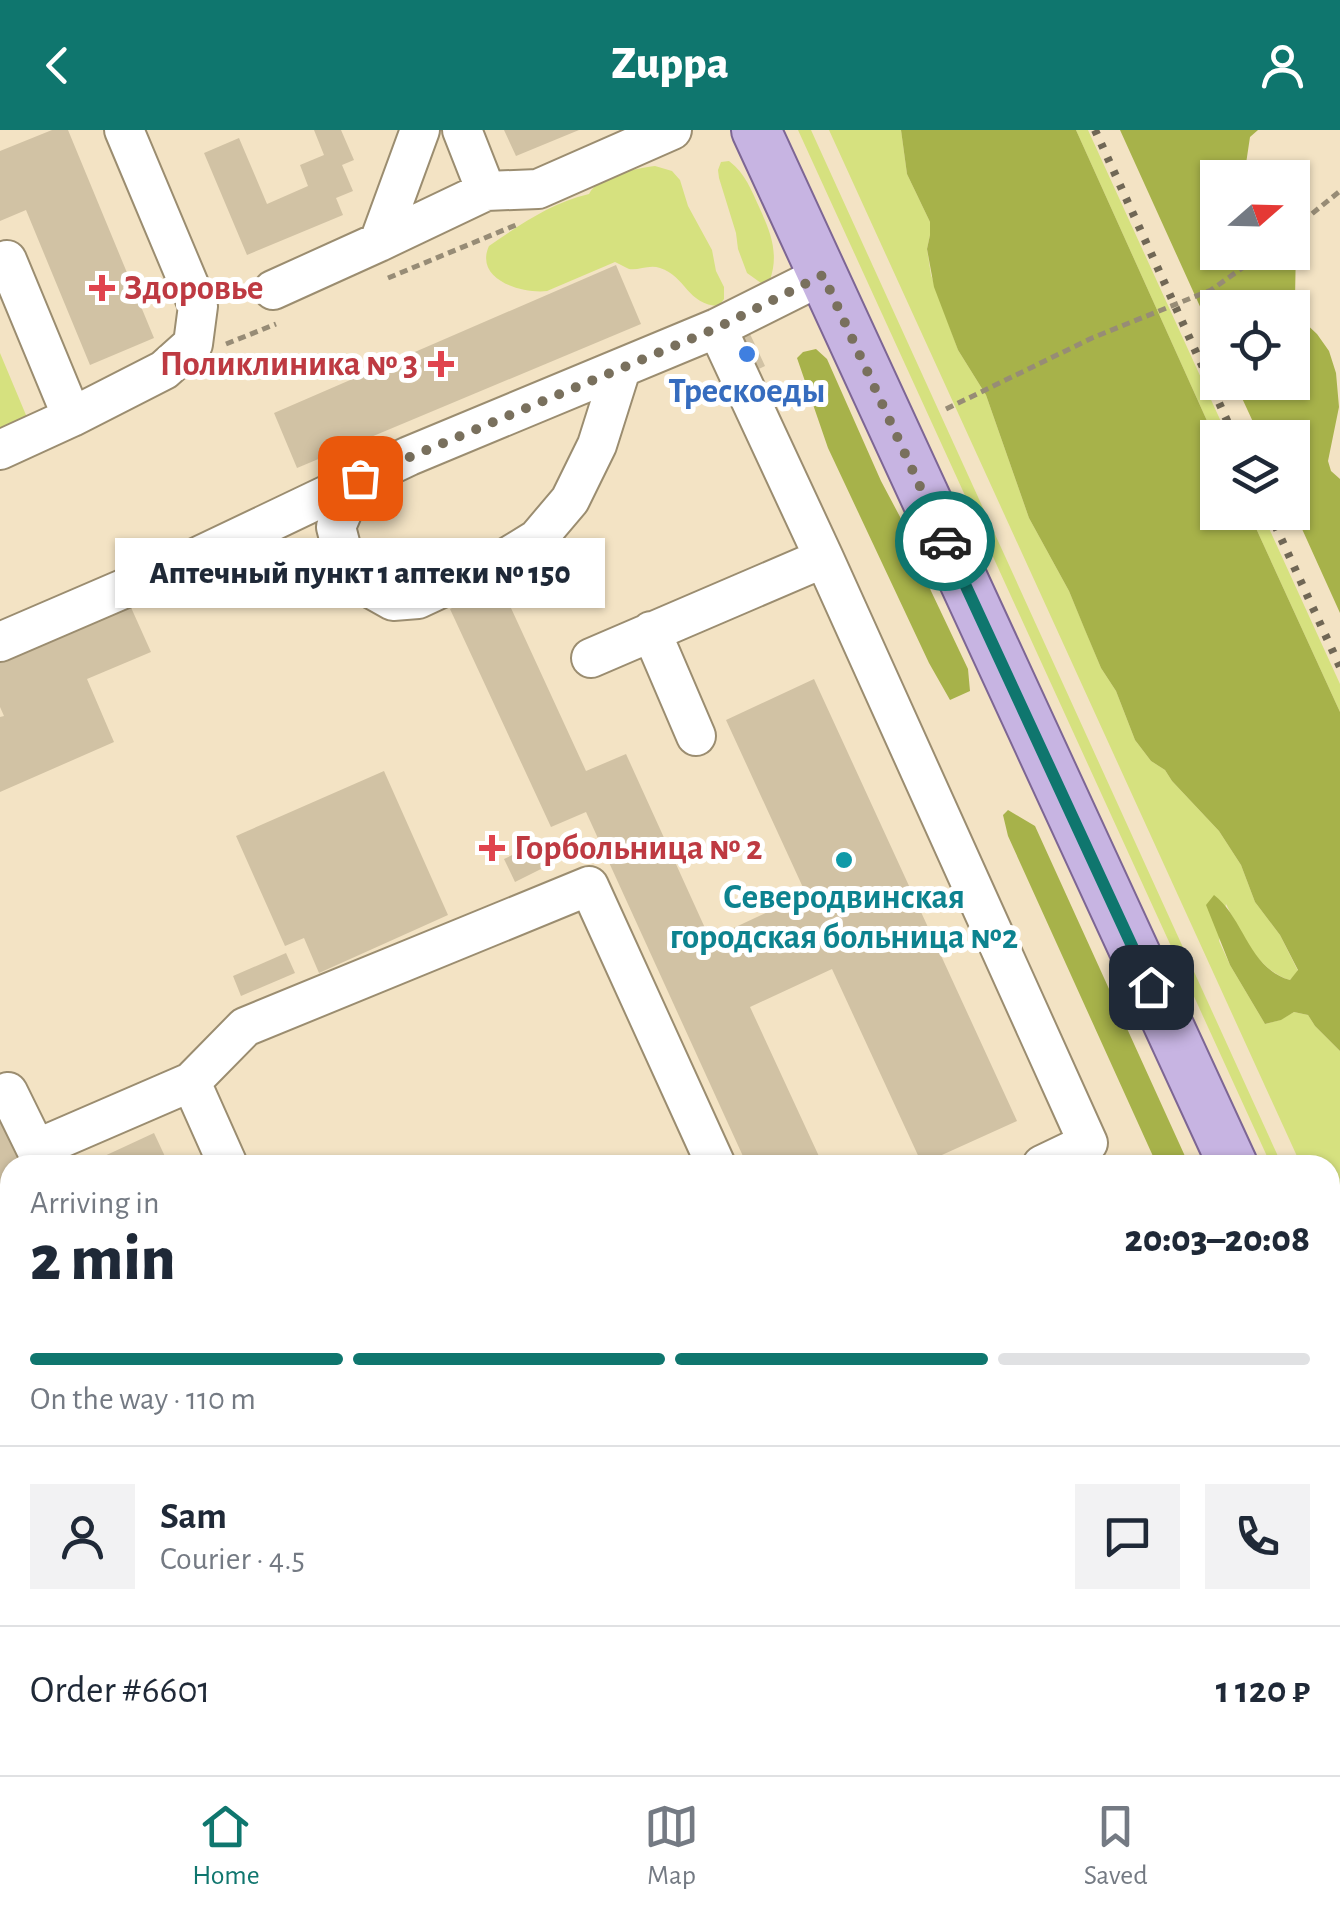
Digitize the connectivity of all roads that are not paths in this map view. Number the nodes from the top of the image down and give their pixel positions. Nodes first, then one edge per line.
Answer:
1 (124, 130) edge
2 (420, 130) edge
3 (462, 130) edge
4 (672, 130) edge
5 (756, 130) edge
6 (486, 190) junction
7 (378, 242) junction
8 (0, 263) edge
9 (823, 275) junction
10 (281, 304) road end
11 (717, 328) junction
12 (621, 369) junction
13 (72, 418) junction
14 (0, 450) edge
15 (360, 478) junction
16 (824, 558) junction
17 (652, 631) junction
18 (0, 642) edge
19 (592, 658) dead end
20 (696, 736) dead end
21 (191, 1082) junction
22 (8, 1092) dead end
23 (224, 1155) edge
24 (711, 1155) edge
25 (1063, 1155) edge
26 (1228, 1155) edge

1 - 13 street
2 - 7 street
3 - 6 street
4 - 6 street
5 - 9 main road
6 - 7 street
7 - 10 street
8 - 13 street
9 - 11 street
9 - 26 main road
11 - 12 street
11 - 16 street
12 - 15 street
12 - 15 street
13 - 14 street
15 - 18 street
16 - 17 street
16 - 25 street
17 - 19 street
17 - 20 street
21 - 22 street
21 - 23 street
21 - 24 street

